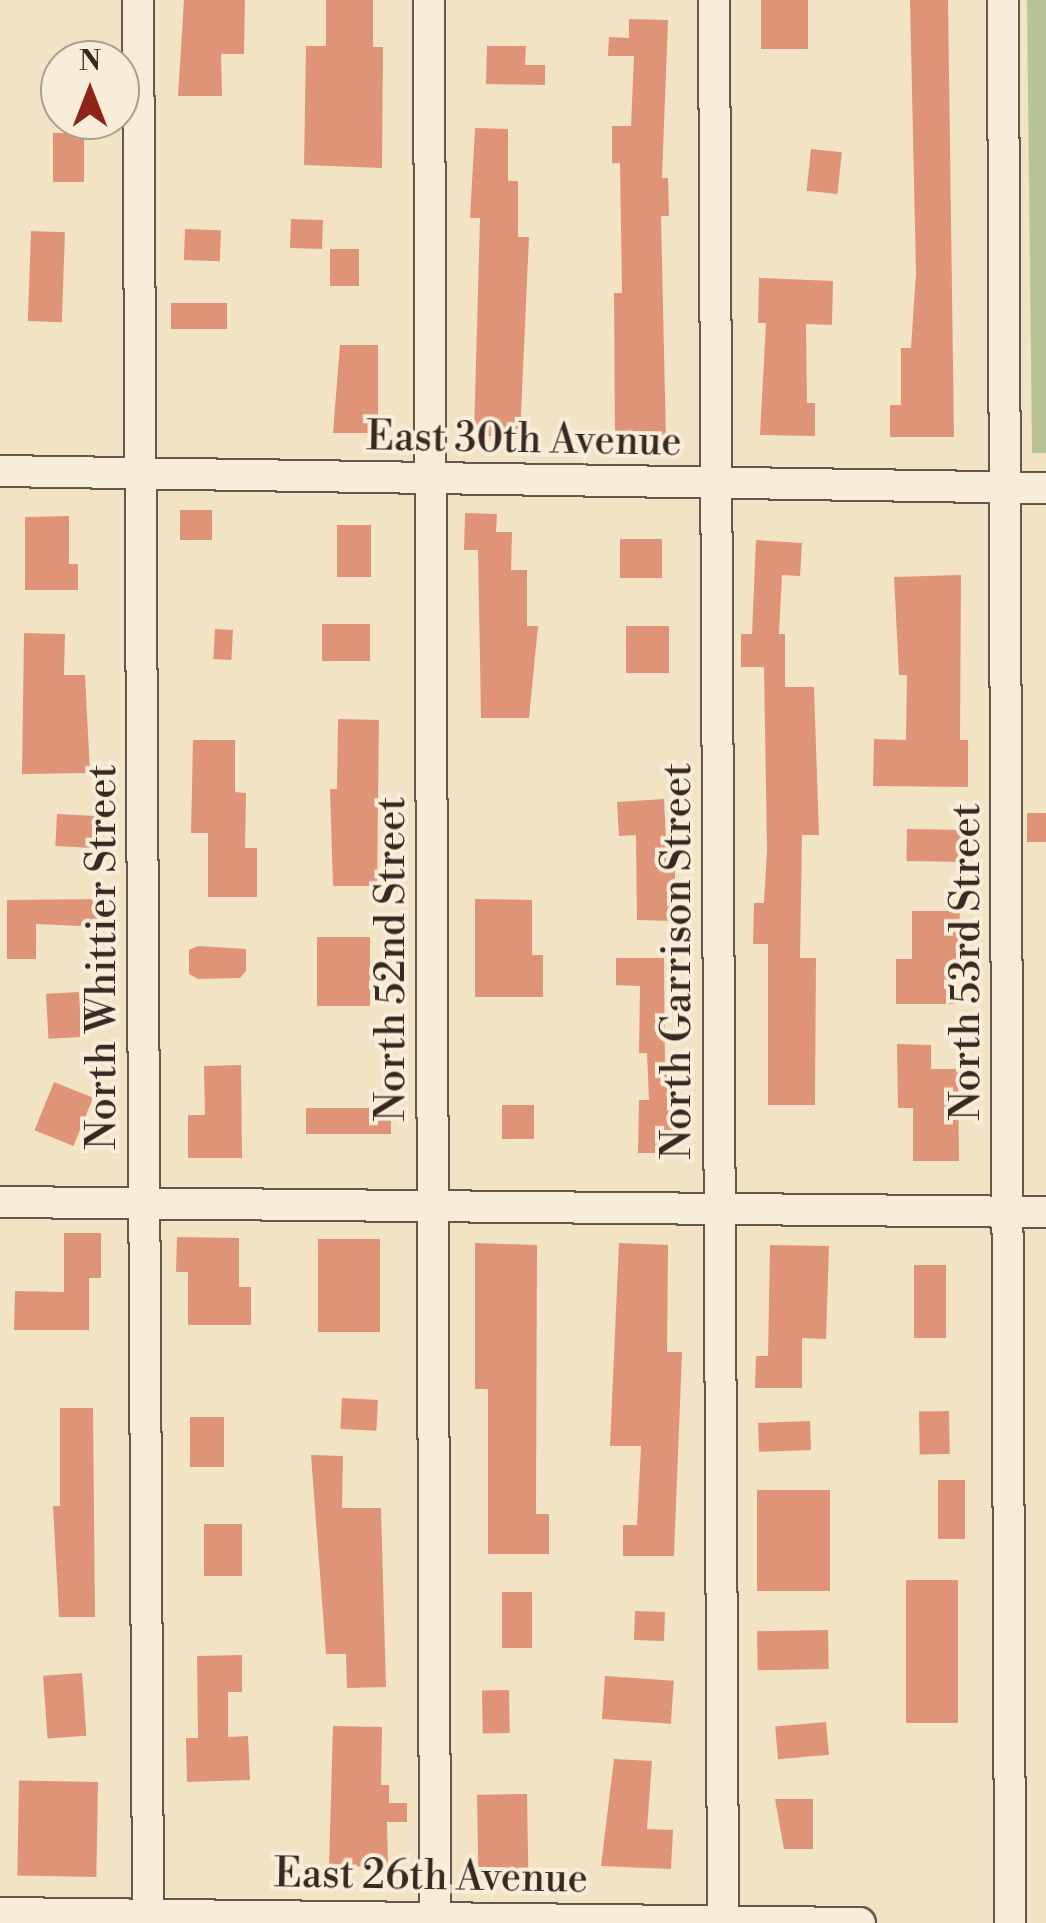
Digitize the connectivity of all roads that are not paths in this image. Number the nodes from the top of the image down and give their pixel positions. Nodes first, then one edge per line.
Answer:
1 (138, 0) edge
2 (429, 0) edge
3 (714, 0) edge
4 (1003, 0) edge
5 (0, 471) edge
6 (140, 472) junction
7 (431, 478) junction
8 (716, 484) junction
9 (1006, 486) junction
10 (1046, 488) edge
11 (0, 1202) edge
12 (145, 1203) junction
13 (432, 1206) junction
14 (719, 1209) junction
15 (1008, 1212) junction
16 (1046, 1212) edge
17 (0, 1913) edge
18 (148, 1914) junction
19 (435, 1917) junction
20 (723, 1921) edge
21 (860, 1923) edge
22 (1010, 1923) edge

1 - 6 street, North Whittier Street
2 - 7 street, North 52nd Street
3 - 8 street, North Garrison Street
4 - 9 street, North 53rd Street
5 - 6 street, East 30th Avenue
6 - 7 street, East 30th Avenue
6 - 12 street, North Whittier Street
7 - 8 street, East 30th Avenue
7 - 13 street, North 52nd Street
8 - 9 street, East 30th Avenue
8 - 14 street, North Garrison Street
9 - 10 street, East 30th Avenue
9 - 15 street, North 53rd Street
11 - 12 street
12 - 13 street
12 - 18 street, North Whittier Street
13 - 14 street
13 - 19 street, North 52nd Street
14 - 15 street
14 - 20 street, North Garrison Street
15 - 16 street
15 - 22 street, North 53rd Street
17 - 18 street, East 26th Avenue
18 - 19 street, East 26th Avenue
19 - 20 street, East 26th Avenue
20 - 21 street, East 26th Avenue

